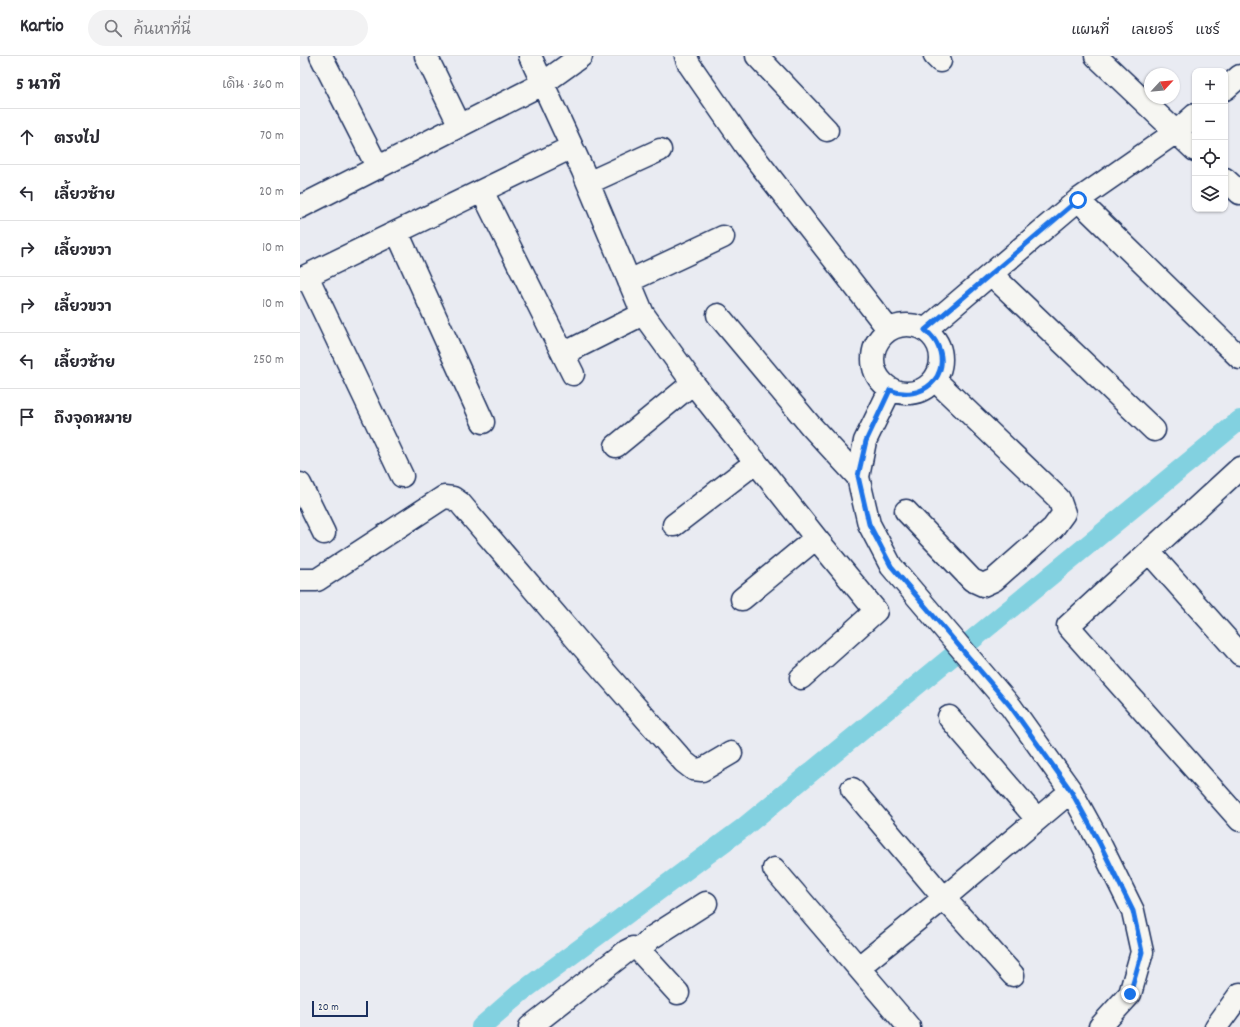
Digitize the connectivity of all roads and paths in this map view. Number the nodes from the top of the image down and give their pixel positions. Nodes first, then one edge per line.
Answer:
1 (321, 56) edge
2 (426, 56) edge
3 (530, 56) edge
4 (581, 56) edge
5 (686, 56) edge
6 (757, 56) edge
7 (1096, 56) edge
8 (1240, 76) edge
9 (542, 84) junction
10 (1228, 86) edge
11 (1192, 118) edge
12 (460, 126) junction
13 (827, 130) dead end
14 (1176, 132) junction
15 (572, 147) junction
16 (1192, 147) edge
17 (660, 150) dead end
18 (378, 168) junction
19 (1228, 182) edge
20 (588, 183) junction
21 (482, 191) junction
22 (1240, 193) edge
23 (1078, 200) junction
24 (300, 207) edge
25 (397, 232) junction
26 (723, 237) dead end
27 (991, 274) junction
28 (303, 278) edge
29 (629, 282) junction
30 (643, 314) junction
31 (718, 315) dead end
32 (889, 330) junction
33 (925, 330) junction
34 (563, 354) junction
35 (1240, 358) edge
36 (573, 374) dead end
37 (935, 380) junction
38 (693, 383) junction
39 (890, 390) junction
40 (483, 422) dead end
41 (1154, 430) dead end
42 (616, 446) dead end
43 (756, 462) junction
44 (402, 476) dead end
45 (858, 476) junction
46 (1237, 478) edge
47 (300, 484) edge
48 (906, 511) dead end
49 (674, 525) dead end
50 (324, 533) dead end
51 (816, 538) junction
52 (1149, 552) junction
53 (300, 580) edge
54 (742, 599) dead end
55 (1240, 654) edge
56 (801, 678) dead end
57 (949, 717) dead end
58 (732, 753) dead end
59 (852, 789) dead end
60 (1071, 791) junction
61 (1037, 819) junction
62 (1240, 820) edge
63 (774, 869) dead end
64 (944, 898) junction
65 (706, 903) dead end
66 (639, 950) junction
67 (859, 968) junction
68 (1013, 975) dead end
69 (678, 993) dead end
70 (1240, 994) edge
71 (530, 1027) edge
72 (909, 1027) edge
73 (1100, 1027) edge
74 (1216, 1027) edge

1 - 18 street
2 - 12 street
3 - 9 street
4 - 9 street
5 - 32 street
6 - 13 street
7 - 14 street
8 - 10 street
9 - 12 street
9 - 15 street
11 - 14 street
12 - 18 street
14 - 16 street
14 - 23 street
15 - 20 street
15 - 21 street
17 - 20 street
18 - 24 street
19 - 22 street
20 - 29 street
21 - 25 street
21 - 34 street
23 - 27 street
23 - 35 street
25 - 28 street
25 - 40 street
26 - 29 street
27 - 33 street
27 - 41 street
28 - 44 street
29 - 30 street
30 - 34 street
30 - 38 street
31 - 45 street
32 - 33 street
32 - 39 street
33 - 37 street
34 - 36 street
37 - 39 street
37 - 48 street
38 - 42 street
38 - 43 street
39 - 45 street
43 - 49 street
43 - 51 street
45 - 60 street
46 - 52 street
47 - 50 street
51 - 54 street
51 - 56 street
52 - 55 street
52 - 62 street
53 - 58 street
57 - 61 street
59 - 64 street
60 - 61 street
60 - 73 street
61 - 64 street
63 - 67 street
64 - 67 street
64 - 68 street
65 - 66 street
66 - 69 street
66 - 71 street
67 - 72 street
70 - 74 street

